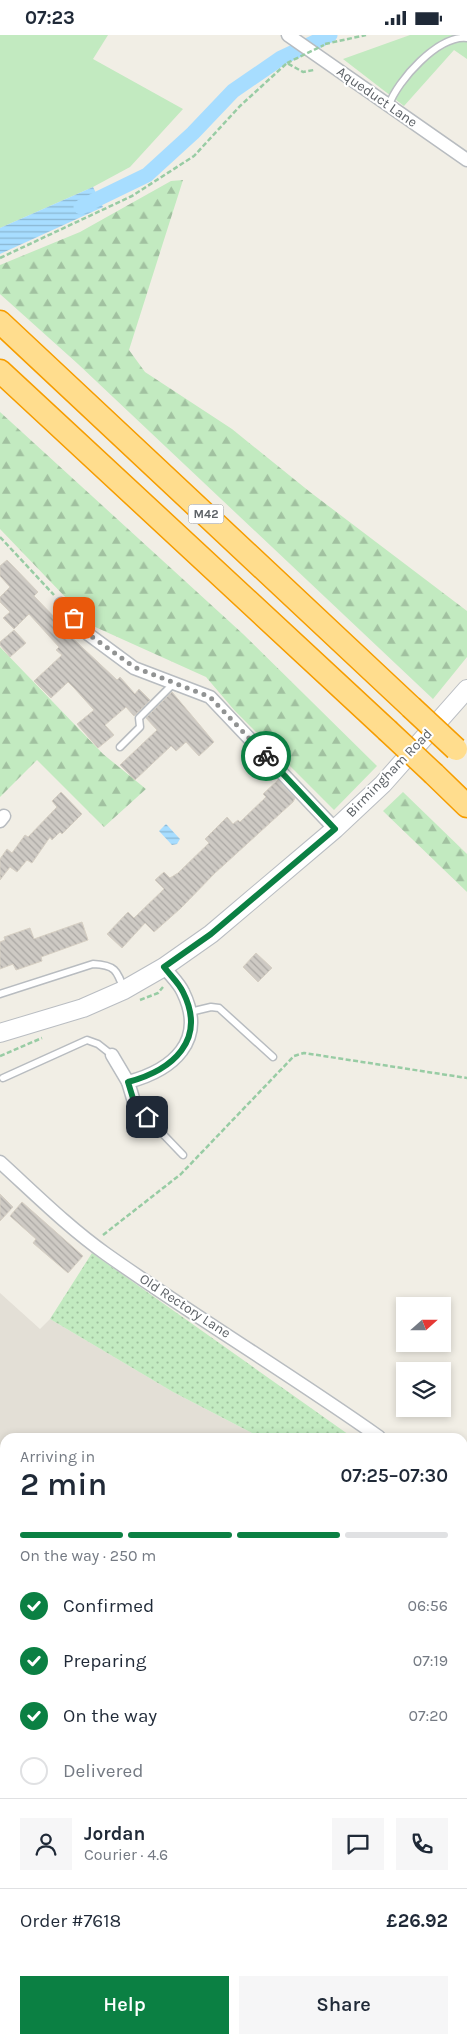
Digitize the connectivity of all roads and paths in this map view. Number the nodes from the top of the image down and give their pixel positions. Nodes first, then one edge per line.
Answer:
1 (288, 35) edge
2 (366, 35) edge
3 (467, 39) edge
4 (287, 63) junction
5 (332, 66) junction
6 (389, 105) junction
7 (467, 160) edge
8 (0, 258) edge
9 (0, 322) edge
10 (0, 371) edge
11 (0, 537) edge
12 (61, 603) joint
13 (74, 618) junction
14 (64, 626) dead end
15 (174, 683) junction
16 (467, 689) edge
17 (120, 747) dead end
18 (462, 754) edge
19 (467, 806) edge
20 (335, 829) junction
21 (164, 967) junction
22 (124, 990) junction
23 (0, 994) edge
24 (190, 1012) junction
25 (0, 1033) edge
26 (10, 1052) dead end
27 (112, 1055) joint
28 (0, 1056) edge
29 (273, 1057) dead end
30 (3, 1078) dead end
31 (467, 1079) edge
32 (128, 1082) junction
33 (135, 1105) joint
34 (183, 1155) dead end
35 (0, 1162) edge
36 (86, 1237) junction
37 (373, 1433) edge

1 - 5 street, Aqueduct Lane
2 - 4 path, bridge
3 - 6 lane
4 - 5 path
4 - 8 path
5 - 6 street, Aqueduct Lane
6 - 7 street, Aqueduct Lane
9 - 18 highway, M42, bridge
10 - 19 highway, M42, bridge
11 - 12 path
12 - 13 street
13 - 14 street
13 - 15 street
15 - 17 lane
15 - 20 street
16 - 20 main road, Birmingham Road
20 - 21 main road, Birmingham Road
21 - 22 main road, Birmingham Road
21 - 24 street
22 - 23 lane
22 - 25 main road, Birmingham Road
24 - 29 lane
24 - 32 street
26 - 28 path
27 - 30 lane
27 - 32 street
31 - 36 path
32 - 33 street
33 - 34 lane
35 - 36 street, Old Rectory Lane
36 - 37 street, Old Rectory Lane

